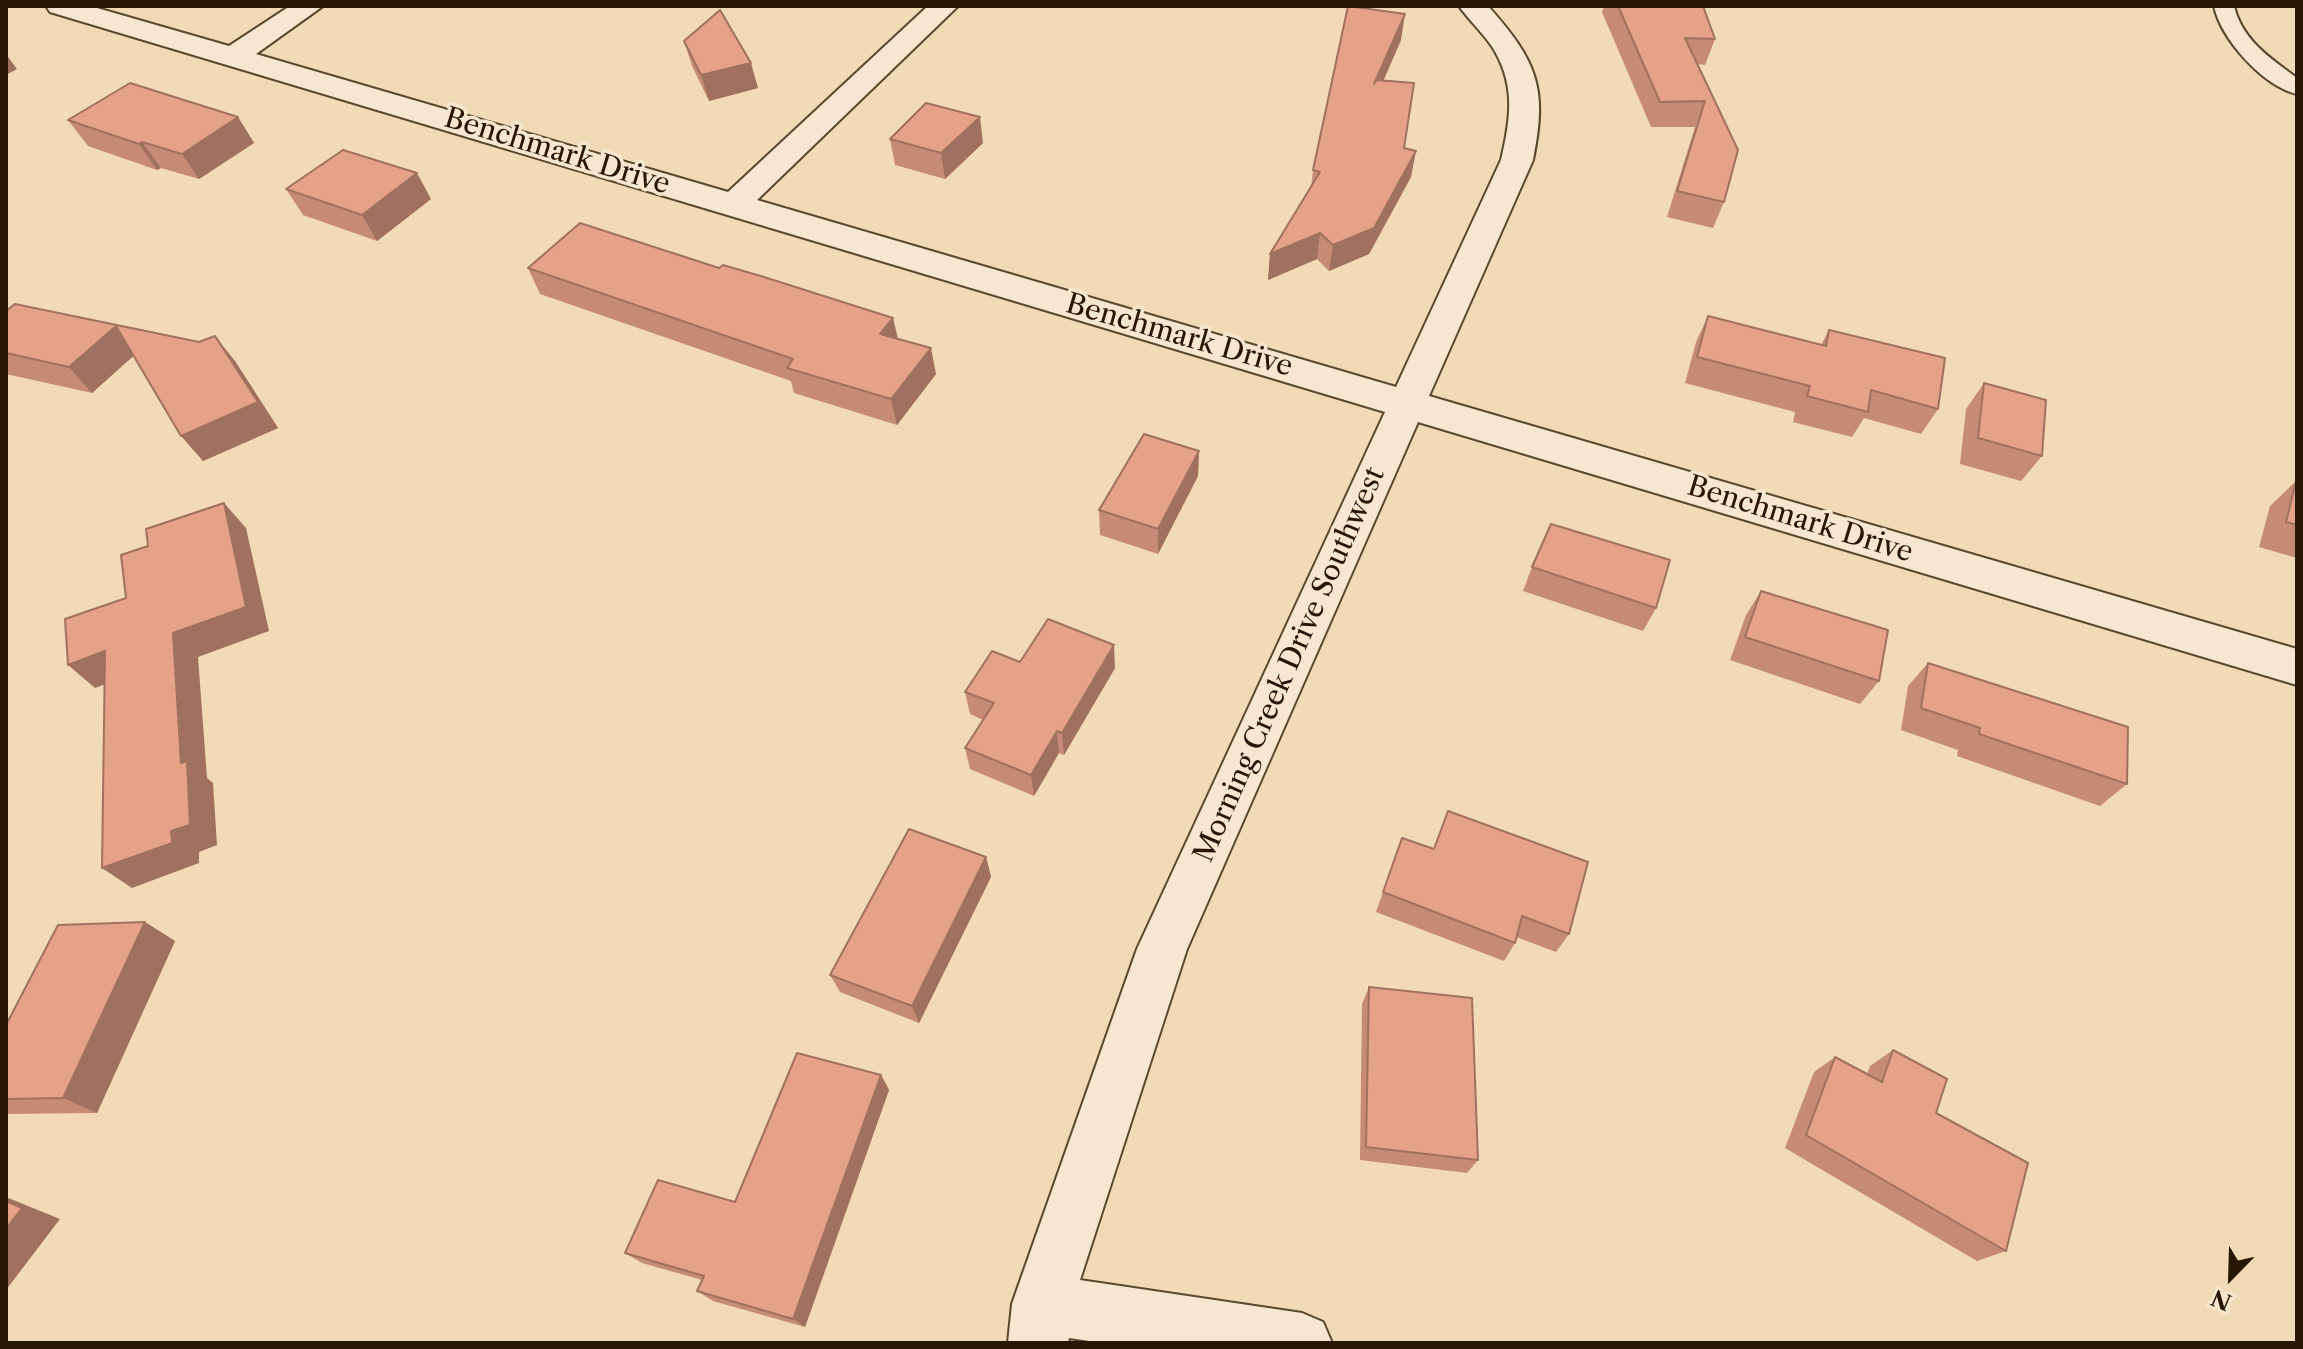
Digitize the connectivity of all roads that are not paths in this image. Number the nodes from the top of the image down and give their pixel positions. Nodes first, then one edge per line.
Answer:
1 (60, 6) edge
2 (309, 6) edge
3 (944, 6) edge
4 (1473, 6) edge
5 (2224, 6) edge
6 (234, 56) junction
7 (2297, 88) edge
8 (734, 204) junction
9 (1407, 404) junction
10 (2297, 667) edge
11 (1040, 1324) edge
12 (1302, 1343) edge

1 - 6 street, Benchmark Drive
2 - 6 street
3 - 8 street
4 - 9 street, Morning Creek Drive Southwest
5 - 7 lane
6 - 8 street, Benchmark Drive
8 - 9 street, Benchmark Drive
9 - 10 street, Benchmark Drive
9 - 11 street, Morning Creek Drive Southwest
11 - 12 street

